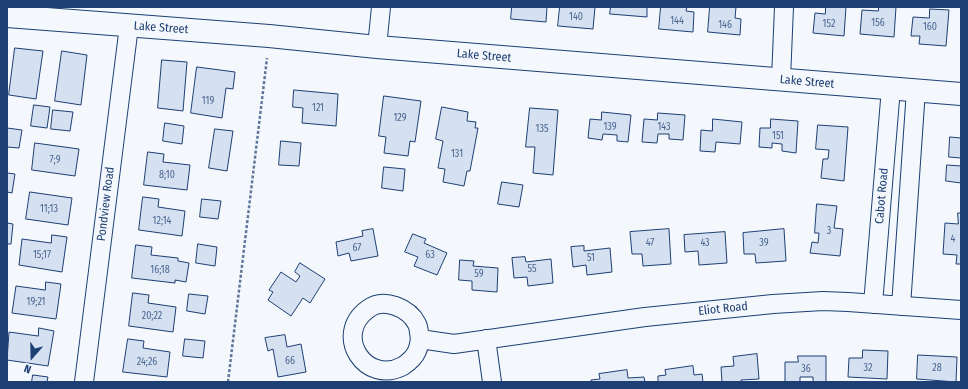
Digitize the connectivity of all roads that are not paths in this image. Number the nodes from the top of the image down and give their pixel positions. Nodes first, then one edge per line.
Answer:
1 (381, 7) edge
2 (784, 7) edge
3 (7, 16) edge
4 (129, 26) junction
5 (377, 47) junction
6 (781, 79) junction
7 (891, 88) junction
8 (916, 90) junction
9 (961, 94) edge
10 (873, 304) junction
11 (901, 306) junction
12 (961, 310) edge
13 (420, 339) dead end
14 (486, 339) junction
15 (84, 382) edge
16 (492, 382) edge

1 - 5 street
2 - 6 street
3 - 4 main road, Lake Street
4 - 5 main road, Lake Street
4 - 15 street, Pondview Road
5 - 6 main road, Lake Street
6 - 7 main road, Lake Street
7 - 8 main road, Lake Street
7 - 10 street, Cabot Road
8 - 9 main road, Lake Street
8 - 11 street
10 - 11 street, Eliot Road
10 - 14 street, Eliot Road
11 - 12 street, Eliot Road
13 - 14 street, Eliot Road
14 - 16 street

